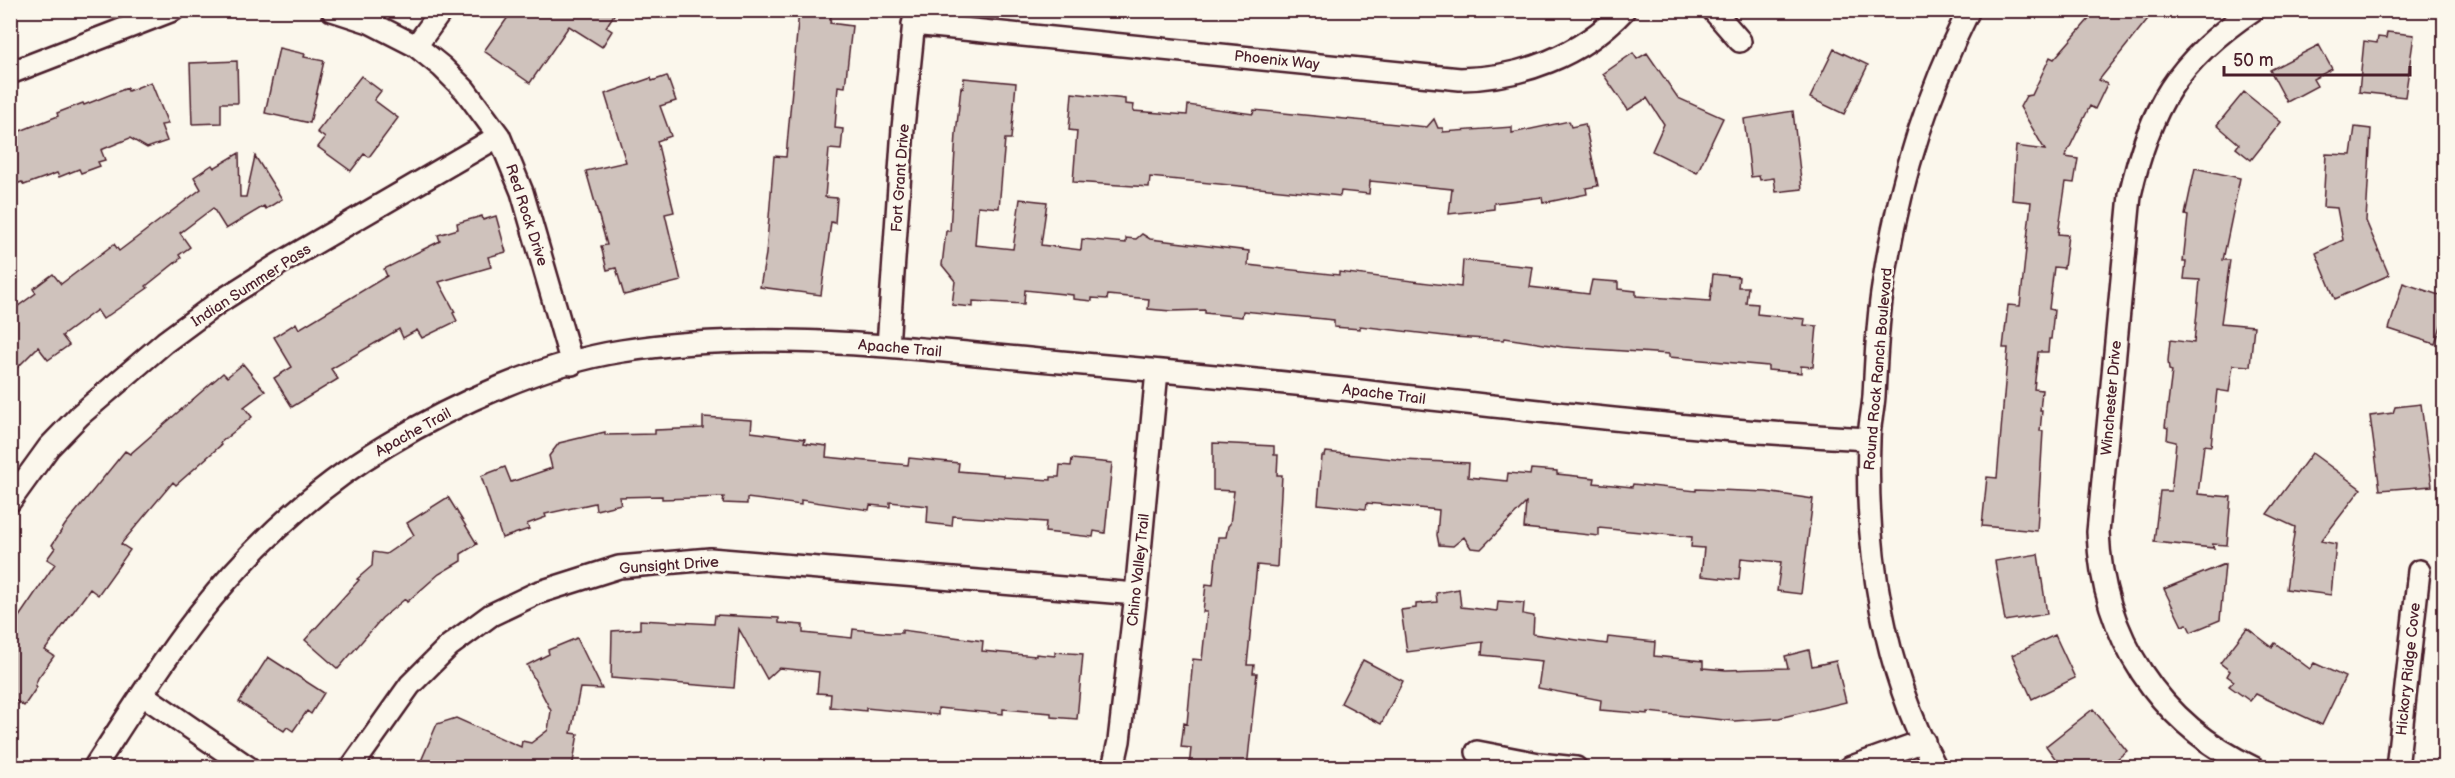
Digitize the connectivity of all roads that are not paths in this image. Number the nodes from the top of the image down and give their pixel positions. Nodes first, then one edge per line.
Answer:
1 (173, 10) edge
2 (332, 10) edge
3 (442, 10) edge
4 (1624, 10) edge
5 (1713, 10) edge
6 (1969, 10) edge
7 (2253, 10) edge
8 (914, 17) edge
9 (1740, 41) dead end
10 (416, 46) junction
11 (10, 73) edge
12 (499, 136) junction
13 (888, 346) junction
14 (572, 364) junction
15 (1157, 371) junction
16 (1869, 439) junction
17 (10, 501) edge
18 (2419, 571) dead end
19 (1136, 594) junction
20 (143, 695) junction
21 (1924, 741) junction
22 (1477, 752) dead end
23 (94, 768) edge
24 (249, 768) edge
25 (351, 768) edge
26 (1113, 768) edge
27 (1576, 768) edge
28 (1849, 768) edge
29 (1936, 768) edge
30 (2254, 768) edge
31 (2397, 768) edge

1 - 11 street
2 - 10 street, Red Rock Drive
3 - 10 street
4 - 8 street, Phoenix Way
5 - 9 street
6 - 16 street, Round Rock Ranch Boulevard
7 - 30 street, Winchester Drive
8 - 13 street, Fort Grant Drive
10 - 12 street, Red Rock Drive
12 - 14 street, Red Rock Drive
12 - 17 street, Indian Summer Pass
13 - 14 street, Apache Trail
13 - 15 street, Apache Trail
14 - 20 street, Apache Trail
15 - 16 street, Apache Trail
15 - 19 street, Chino Valley Trail
16 - 21 street, Round Rock Ranch Boulevard
18 - 31 street, Hickory Ridge Cove
19 - 25 street, Gunsight Drive
19 - 26 street, Chino Valley Trail
20 - 23 street, Apache Trail
20 - 24 street
21 - 28 street
21 - 29 street, Round Rock Ranch Boulevard
22 - 27 street

